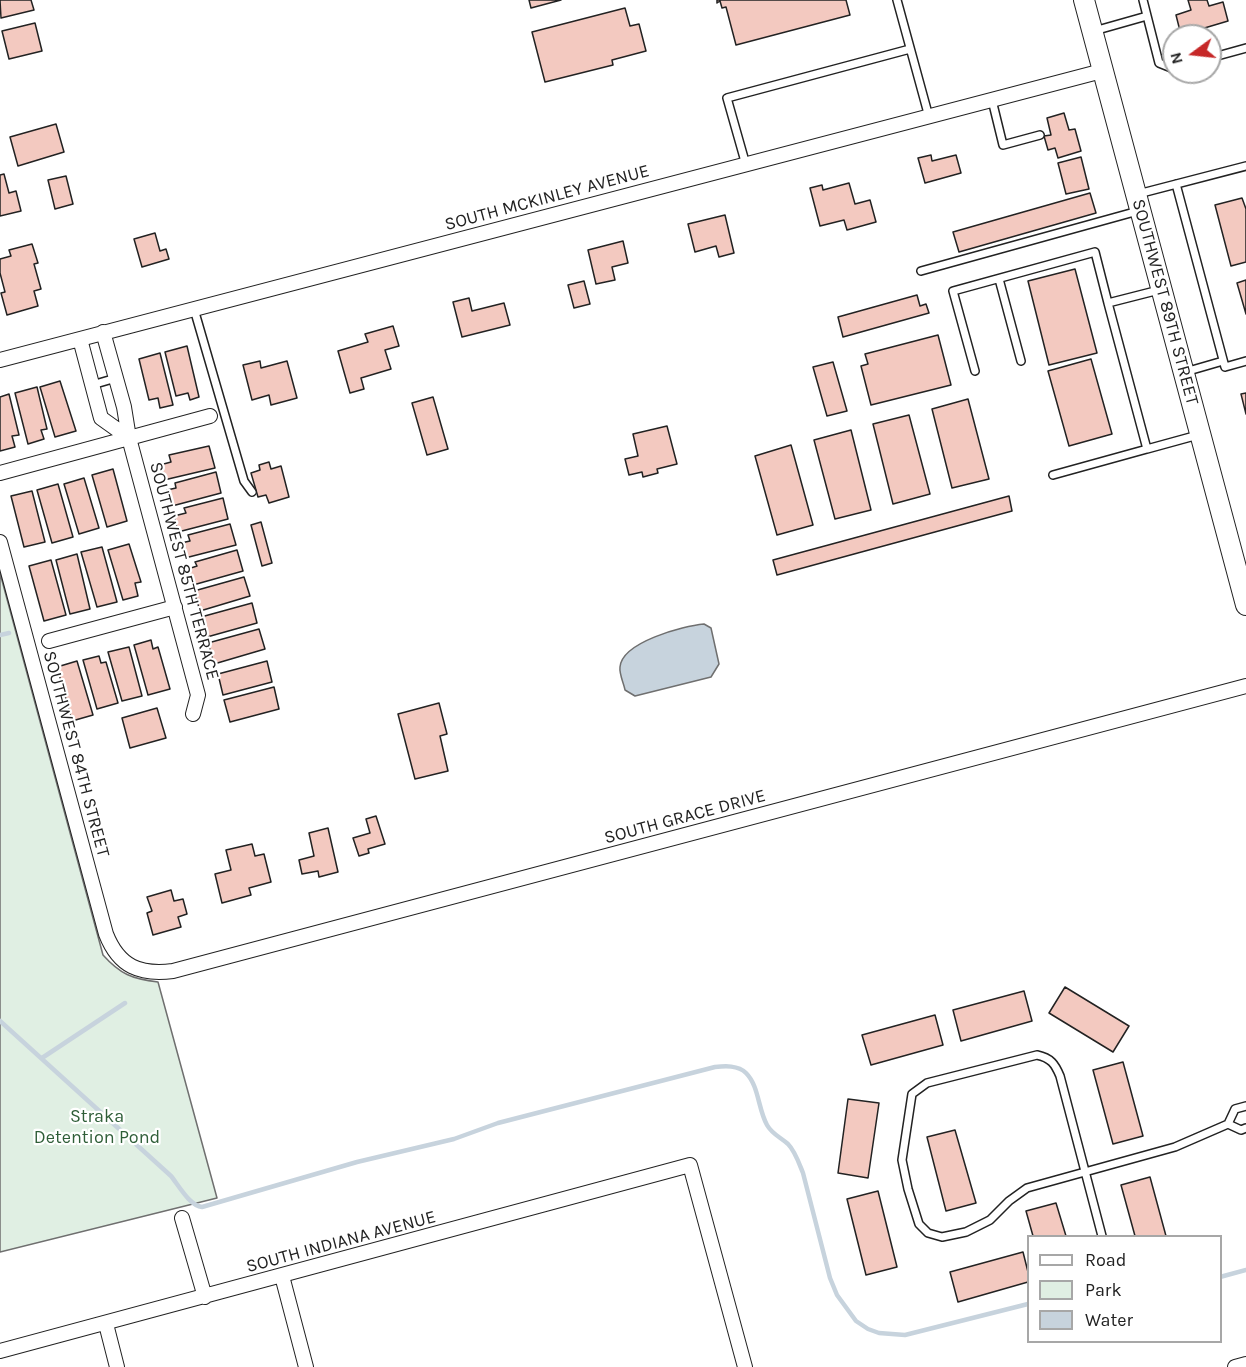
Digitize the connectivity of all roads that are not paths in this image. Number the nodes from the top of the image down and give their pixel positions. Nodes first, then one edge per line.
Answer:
1 (897, 0) edge
2 (1083, 0) edge
3 (1143, 0) edge
4 (1147, 16) junction
5 (1092, 31) junction
6 (1246, 48) edge
7 (910, 50) junction
8 (1222, 55) edge
9 (1162, 64) edge
10 (1102, 70) junction
11 (992, 100) junction
12 (928, 117) junction
13 (1040, 135) dead end
14 (746, 165) junction
15 (1246, 166) edge
16 (1176, 184) junction
17 (1138, 203) junction
18 (921, 271) dead end
19 (999, 279) junction
20 (1161, 289) junction
21 (1108, 303) junction
22 (194, 309) junction
23 (103, 332) junction
24 (80, 339) junction
25 (0, 360) edge
26 (1021, 361) dead end
27 (1223, 361) junction
28 (1246, 361) edge
29 (975, 370) dead end
30 (1184, 372) junction
31 (116, 378) junction
32 (92, 385) junction
33 (210, 416) dead end
34 (1200, 435) junction
35 (129, 438) junction
36 (1147, 449) junction
37 (0, 473) edge
38 (1053, 475) dead end
39 (252, 492) dead end
40 (0, 542) edge
41 (1246, 605) edge
42 (175, 608) junction
43 (49, 641) dead end
44 (1246, 686) edge
45 (193, 714) dead end
46 (132, 966) joint
47 (1246, 1106) edge
48 (1228, 1124) junction
49 (1246, 1128) edge
50 (1085, 1172) junction
51 (182, 1218) dead end
52 (1102, 1235) edge
53 (282, 1276) junction
54 (205, 1297) junction
55 (106, 1324) junction
56 (0, 1351) edge
57 (1246, 1364) edge
58 (117, 1367) edge
59 (306, 1367) edge
60 (745, 1367) edge
61 (1235, 1367) edge

1 - 7 lane
2 - 5 main road, SOUTHWEST 89TH STREET
3 - 4 lane
4 - 5 lane
4 - 9 lane
5 - 10 main road, SOUTHWEST 89TH STREET
6 - 8 lane
7 - 12 lane
7 - 14 lane
10 - 11 street, SOUTH MCKINLEY AVENUE
10 - 17 main road, SOUTHWEST 89TH STREET
11 - 12 street, SOUTH MCKINLEY AVENUE
11 - 13 lane
12 - 14 street, SOUTH MCKINLEY AVENUE
14 - 22 street, SOUTH MCKINLEY AVENUE
15 - 16 lane
16 - 17 lane
16 - 27 lane
17 - 18 lane
17 - 20 main road, SOUTHWEST 89TH STREET
19 - 21 lane
19 - 26 lane
19 - 29 lane
20 - 21 lane
20 - 30 main road, SOUTHWEST 89TH STREET
21 - 36 lane
22 - 23 street, SOUTH MCKINLEY AVENUE
22 - 39 lane
23 - 24 street, SOUTH MCKINLEY AVENUE
23 - 31 street, SOUTHWEST 85TH TERRACE
24 - 25 street, SOUTH MCKINLEY AVENUE
24 - 32 street
27 - 28 lane
27 - 30 lane
30 - 34 main road, SOUTHWEST 89TH STREET
31 - 32 lane
31 - 35 street, SOUTHWEST 85TH TERRACE
32 - 35 street
33 - 35 street
34 - 36 lane
34 - 41 main road, SOUTHWEST 89TH STREET
35 - 37 street
35 - 42 street, SOUTHWEST 85TH TERRACE
36 - 38 lane
40 - 46 street, SOUTHWEST 84TH STREET
42 - 43 street
42 - 45 street, SOUTHWEST 85TH TERRACE
44 - 46 street, SOUTH GRACE DRIVE
47 - 48 lane
48 - 49 lane
48 - 50 lane
50 - 50 lane
50 - 52 lane
51 - 54 street
53 - 54 street, SOUTH INDIANA AVENUE
53 - 59 street
53 - 60 street, SOUTH INDIANA AVENUE
54 - 55 street, SOUTH INDIANA AVENUE
55 - 56 street, SOUTH INDIANA AVENUE
55 - 58 street
57 - 61 street

